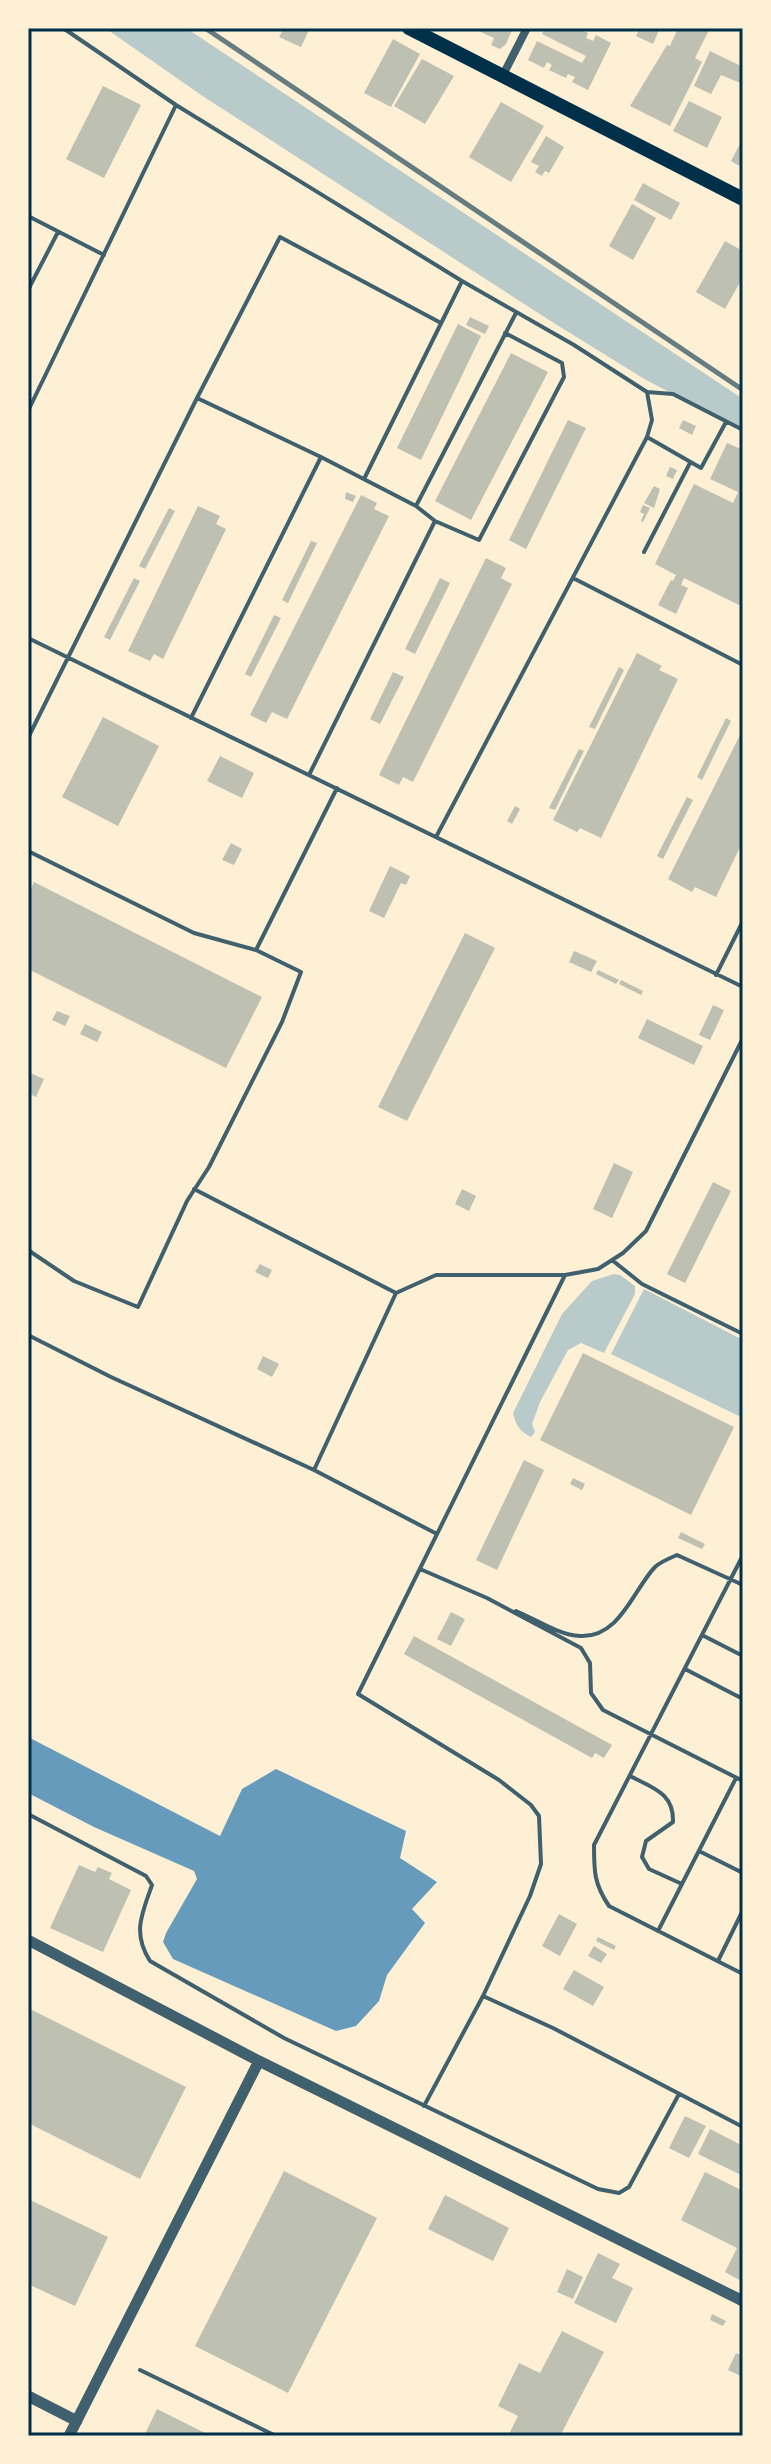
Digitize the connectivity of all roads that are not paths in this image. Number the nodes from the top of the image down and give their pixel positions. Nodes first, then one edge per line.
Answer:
1 (63, 28) edge
2 (409, 28) edge
3 (527, 28) edge
4 (502, 77) junction
5 (176, 105) junction
6 (743, 199) edge
7 (28, 216) edge
8 (58, 232) junction
9 (104, 255) junction
10 (462, 281) junction
11 (28, 290) edge
12 (516, 313) junction
13 (441, 323) junction
14 (505, 333) junction
15 (647, 392) junction
16 (197, 398) junction
17 (28, 411) edge
18 (726, 422) junction
19 (743, 430) edge
20 (647, 437) junction
21 (321, 457) junction
22 (690, 463) junction
23 (364, 479) junction
24 (416, 506) junction
25 (435, 521) junction
26 (644, 552) dead end
27 (573, 578) junction
28 (28, 638) edge
29 (66, 657) junction
30 (743, 665) edge
31 (191, 718) junction
32 (28, 738) edge
33 (309, 775) junction
34 (337, 788) junction
35 (436, 837) junction
36 (28, 851) edge
37 (743, 921) edge
38 (256, 950) junction
39 (716, 975) junction
40 (743, 987) edge
41 (743, 1038) edge
42 (194, 1189) junction
43 (28, 1250) edge
44 (612, 1260) junction
45 (565, 1275) junction
46 (396, 1293) junction
47 (743, 1334) edge
48 (28, 1335) edge
49 (314, 1470) junction
50 (437, 1534) junction
51 (743, 1555) edge
52 (420, 1569) junction
53 (731, 1579) junction
54 (743, 1585) edge
55 (487, 1598) junction
56 (702, 1635) junction
57 (743, 1656) edge
58 (685, 1669) junction
59 (743, 1699) edge
60 (651, 1735) junction
61 (630, 1776) junction
62 (736, 1778) junction
63 (743, 1781) edge
64 (28, 1814) edge
65 (699, 1851) junction
66 (743, 1873) edge
67 (682, 1884) junction
68 (743, 1910) edge
69 (658, 1931) junction
70 (28, 1940) edge
71 (718, 1961) junction
72 (743, 1974) edge
73 (483, 1996) junction
74 (259, 2061) junction
75 (679, 2094) junction
76 (424, 2106) junction
77 (743, 2127) edge
78 (743, 2301) edge
79 (140, 2370) dead end
80 (28, 2396) edge
81 (77, 2421) junction
82 (69, 2436) edge
83 (276, 2436) edge

1 - 5 lane
2 - 4 main road
3 - 4 street
4 - 6 main road
5 - 9 lane
5 - 10 lane
7 - 8 lane
8 - 9 lane
8 - 11 lane
9 - 17 lane
10 - 12 lane
10 - 13 lane
12 - 14 lane
12 - 15 lane
13 - 16 lane
13 - 23 lane
14 - 24 lane
14 - 25 lane
15 - 18 lane
15 - 20 lane
16 - 21 lane
16 - 29 lane
18 - 19 lane
18 - 22 lane
20 - 22 lane
20 - 27 lane
21 - 23 lane
21 - 31 lane
22 - 26 lane
23 - 24 lane
24 - 25 lane
25 - 33 lane
27 - 30 lane
27 - 35 lane
28 - 29 lane
29 - 31 lane
29 - 32 lane
31 - 33 lane
33 - 34 lane
34 - 35 lane
34 - 38 lane
35 - 39 lane
36 - 38 lane
37 - 39 lane
38 - 42 lane
39 - 40 lane
41 - 44 lane
42 - 43 lane
42 - 46 lane
44 - 45 lane
44 - 47 lane
45 - 46 lane
45 - 50 lane
46 - 49 lane
48 - 49 lane
49 - 50 lane
50 - 52 lane
51 - 53 lane
52 - 55 lane
52 - 73 lane
53 - 54 lane
53 - 55 lane
53 - 56 lane
55 - 60 lane
56 - 57 lane
56 - 58 lane
58 - 59 lane
58 - 60 lane
60 - 61 lane
60 - 62 lane
61 - 67 lane
61 - 69 lane
62 - 63 lane
62 - 65 lane
64 - 76 lane
65 - 66 lane
65 - 67 lane
67 - 69 lane
68 - 71 lane
69 - 71 lane
70 - 74 street
71 - 72 lane
73 - 75 lane
73 - 76 lane
74 - 78 street
74 - 81 street
75 - 76 lane
75 - 77 lane
79 - 83 lane
80 - 81 street
81 - 82 street

